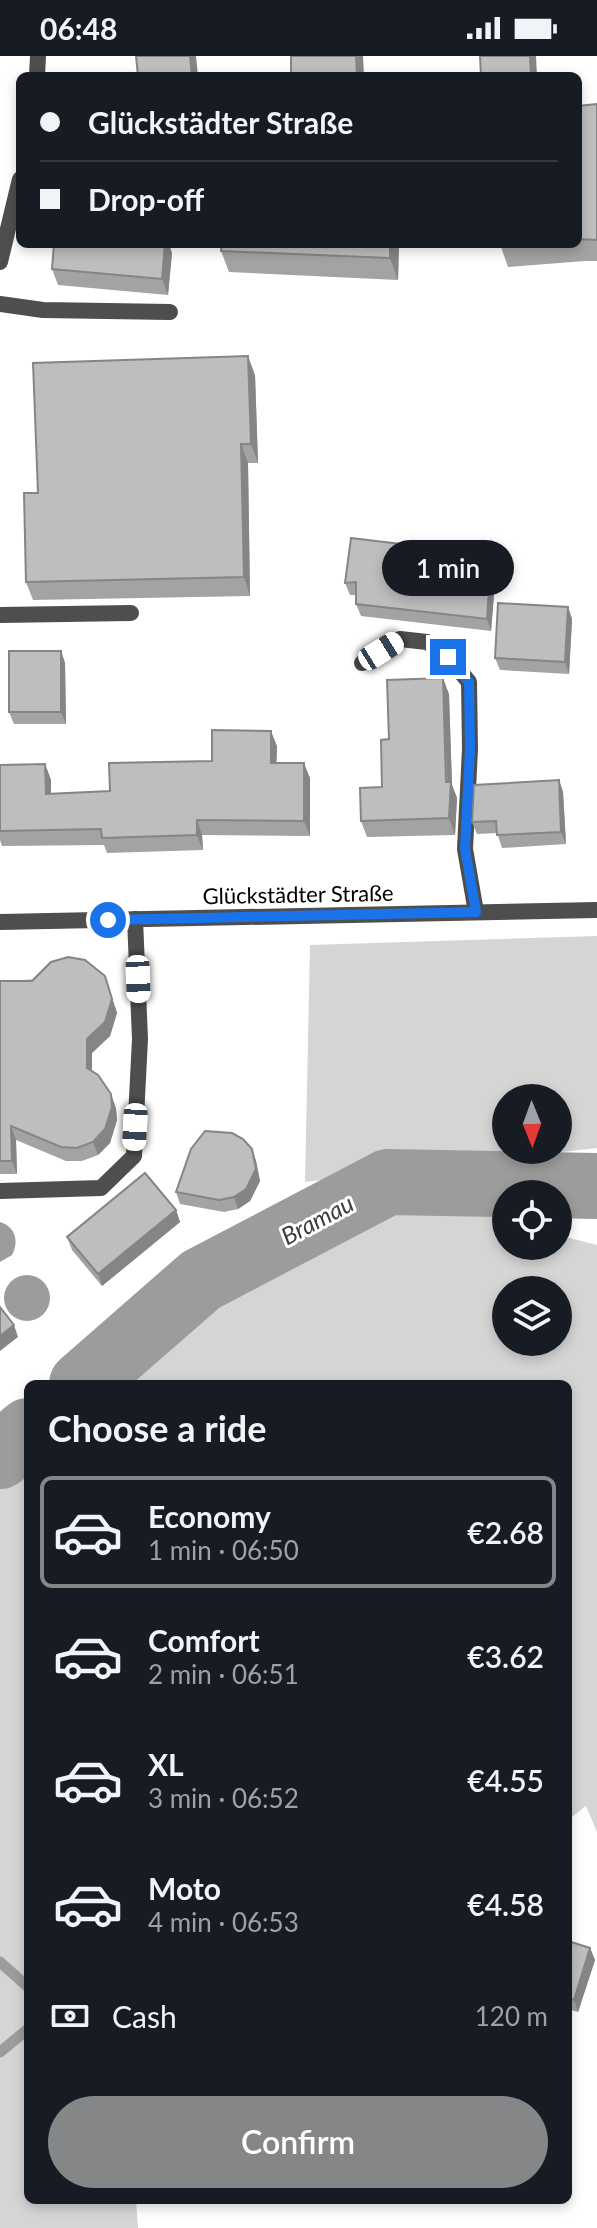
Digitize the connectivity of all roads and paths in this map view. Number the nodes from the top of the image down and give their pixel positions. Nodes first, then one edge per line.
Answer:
1 (16, 196) edge
2 (0, 262) edge
3 (0, 304) edge
4 (170, 312) dead end
5 (131, 613) dead end
6 (0, 615) edge
7 (362, 663) dead end
8 (597, 910) edge
9 (476, 912) junction
10 (135, 919) junction
11 (0, 922) edge
12 (0, 1191) edge

1 - 2 street
3 - 4 street
5 - 6 street
7 - 9 street
8 - 9 street, Glückstädter Straße
9 - 10 street, Glückstädter Straße
10 - 11 street, Glückstädter Straße
10 - 12 street

